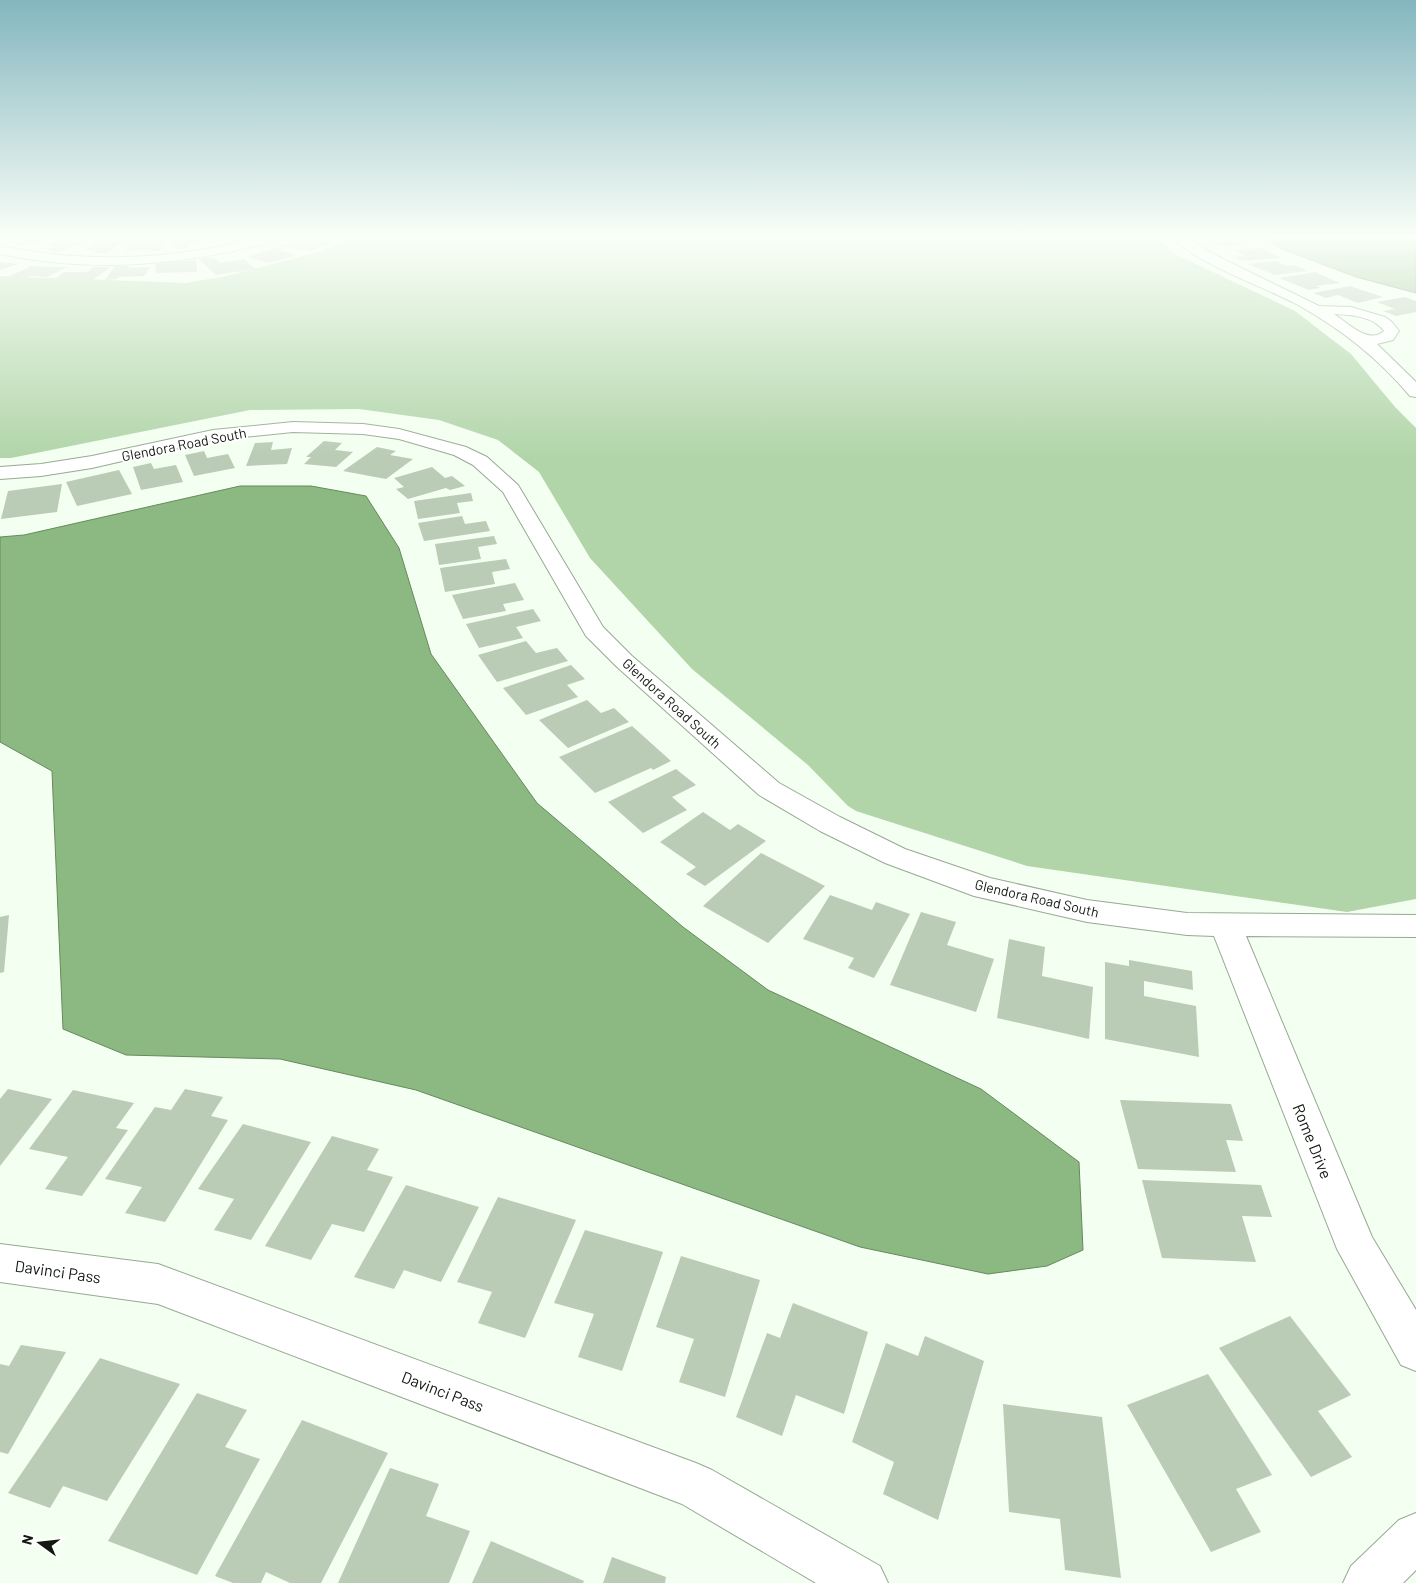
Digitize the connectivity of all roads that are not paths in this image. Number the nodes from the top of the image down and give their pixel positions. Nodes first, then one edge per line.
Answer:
1 (1317, 310) edge
2 (1331, 310) edge
3 (1366, 341) junction
4 (1416, 392) edge
5 (0, 472) edge
6 (1224, 924) junction
7 (1416, 926) edge
8 (0, 1263) edge
9 (1416, 1350) edge
10 (1416, 1537) edge
11 (863, 1583) edge
12 (1368, 1583) edge

1 - 3 street
2 - 3 street
3 - 4 street
5 - 6 street, Glendora Road South
6 - 7 street, Glendora Road South
6 - 9 street, Rome Drive
8 - 11 street, Davinci Pass
10 - 12 street

